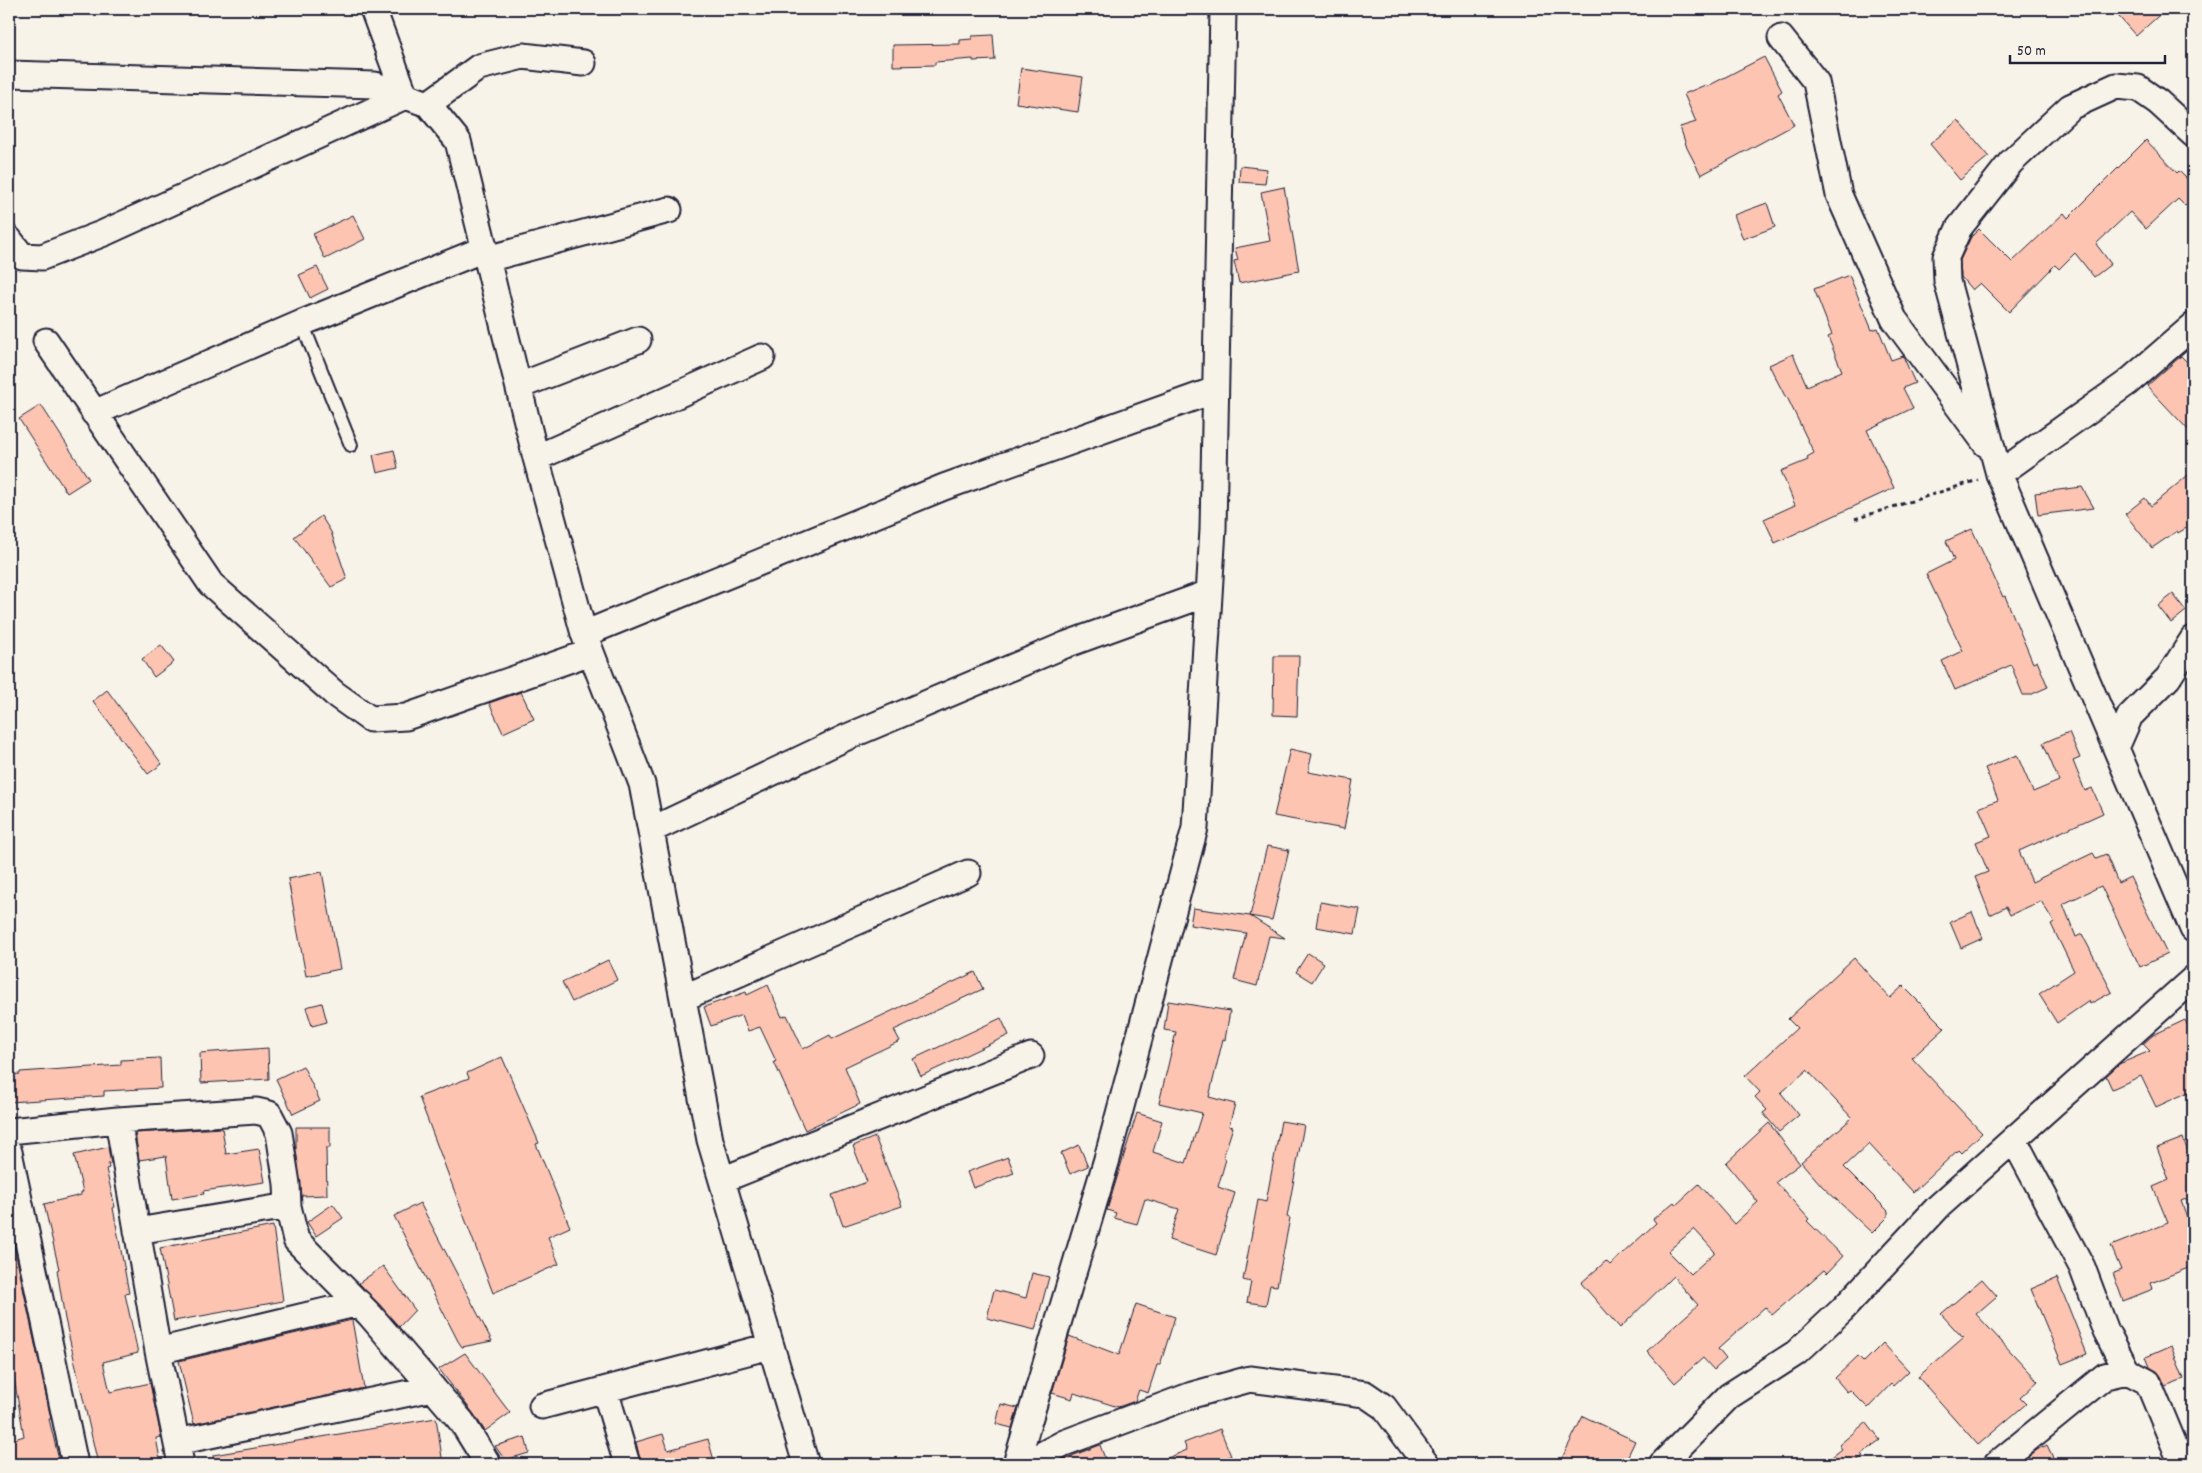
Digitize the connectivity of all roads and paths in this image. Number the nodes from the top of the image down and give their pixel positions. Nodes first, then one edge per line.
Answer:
1 (373, 9) edge
2 (1223, 9) edge
3 (1781, 38) dead end
4 (584, 63) dead end
5 (9, 74) edge
6 (417, 100) junction
7 (2193, 134) edge
8 (669, 210) dead end
9 (9, 239) edge
10 (485, 254) junction
11 (302, 323) junction
12 (2193, 326) edge
13 (638, 340) dead end
14 (46, 341) dead end
15 (762, 357) dead end
16 (519, 386) junction
17 (1215, 390) junction
18 (94, 413) junction
19 (351, 445) dead end
20 (536, 458) junction
21 (1997, 465) junction
22 (1855, 519) dead end
23 (1209, 593) junction
24 (2193, 639) edge
25 (587, 643) junction
26 (2116, 748) junction
27 (651, 830) junction
28 (968, 873) dead end
29 (2193, 929) edge
30 (2193, 979) edge
31 (683, 998) junction
32 (1031, 1056) dead end
33 (118, 1120) junction
34 (9, 1131) edge
35 (2014, 1140) junction
36 (9, 1152) edge
37 (722, 1180) junction
38 (288, 1206) junction
39 (137, 1231) junction
40 (359, 1303) junction
41 (770, 1346) junction
42 (158, 1351) junction
43 (2127, 1371) junction
44 (432, 1388) junction
45 (605, 1390) junction
46 (542, 1406) dead end
47 (179, 1453) edge
48 (75, 1464) edge
49 (488, 1464) edge
50 (627, 1464) edge
51 (806, 1464) edge
52 (1016, 1464) edge
53 (1024, 1464) edge
54 (1426, 1464) edge
55 (1662, 1464) edge
56 (1997, 1464) edge
57 (2182, 1464) edge

1 - 6 street
2 - 17 street
3 - 21 street
4 - 6 street
5 - 6 street
6 - 9 street
6 - 10 street
7 - 21 street
8 - 10 street
10 - 11 street
10 - 16 street
11 - 18 street
11 - 19 lane
12 - 21 street
13 - 16 street
14 - 18 street
15 - 20 street
16 - 20 street
17 - 23 street
17 - 25 street
18 - 25 street
20 - 25 street
21 - 22 path
21 - 26 street
23 - 27 street
23 - 52 street
24 - 26 street
25 - 27 street
26 - 29 street
27 - 31 street
28 - 31 street
30 - 35 street
31 - 37 street
32 - 37 street
33 - 34 street
33 - 38 street
33 - 39 street
35 - 43 street
35 - 55 street
36 - 48 street
37 - 41 street
38 - 39 street
38 - 40 street
39 - 42 street
40 - 42 street
40 - 44 street
41 - 45 street
41 - 51 street
42 - 47 street
43 - 56 street
43 - 57 street
44 - 47 street
44 - 49 street
45 - 46 street
45 - 50 street
53 - 54 street

